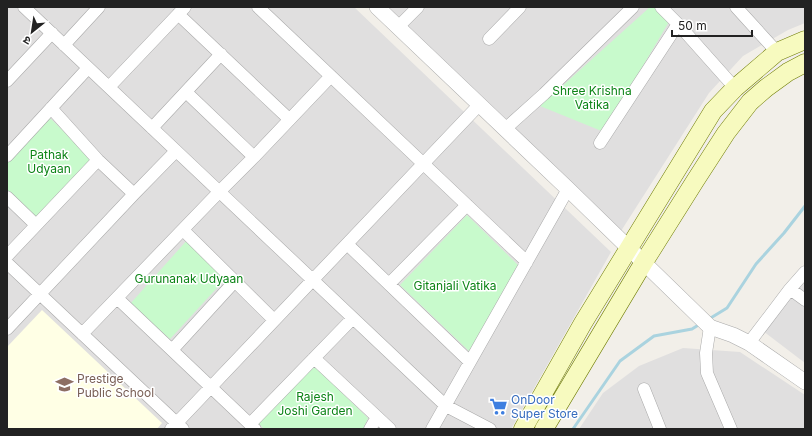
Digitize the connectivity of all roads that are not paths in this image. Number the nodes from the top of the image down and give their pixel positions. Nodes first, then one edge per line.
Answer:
1 (24, 7) edge
2 (99, 7) edge
3 (258, 7) edge
4 (377, 7) edge
5 (418, 7) edge
6 (520, 7) edge
7 (633, 7) edge
8 (661, 7) edge
9 (736, 7) edge
10 (181, 10) edge
11 (678, 24) junction
12 (398, 27) junction
13 (52, 33) junction
14 (489, 39) dead end
15 (805, 40) edge
16 (64, 45) junction
17 (777, 52) junction
18 (221, 54) junction
19 (805, 63) edge
20 (88, 68) junction
21 (9, 74) edge
22 (330, 76) junction
23 (109, 87) junction
24 (735, 88) junction
25 (186, 92) junction
26 (480, 104) junction
27 (51, 108) junction
28 (289, 119) junction
29 (152, 128) junction
30 (505, 129) junction
31 (600, 143) dead end
32 (176, 151) junction
33 (7, 156) edge
34 (254, 157) junction
35 (98, 160) junction
36 (423, 164) junction
37 (568, 189) junction
38 (219, 192) junction
39 (134, 194) junction
40 (7, 197) edge
41 (467, 205) junction
42 (36, 225) junction
43 (183, 230) junction
44 (347, 244) junction
45 (630, 248) junction
46 (7, 256) edge
47 (527, 262) junction
48 (644, 262) junction
49 (7, 263) edge
50 (805, 272) edge
51 (312, 280) junction
52 (235, 281) junction
53 (389, 284) junction
54 (790, 289) junction
55 (40, 294) junction
56 (117, 298) junction
57 (805, 300) edge
58 (353, 318) junction
59 (274, 320) junction
60 (710, 327) junction
61 (7, 329) edge
62 (82, 334) junction
63 (749, 343) junction
64 (172, 350) junction
65 (314, 358) junction
66 (470, 362) junction
67 (805, 382) edge
68 (211, 387) junction
69 (644, 389) dead end
70 (446, 406) junction
71 (377, 417) junction
72 (252, 426) edge
73 (177, 427) edge
74 (370, 429) edge
75 (390, 429) edge
76 (432, 429) edge
77 (490, 429) edge
78 (523, 429) edge
79 (544, 429) edge
80 (660, 429) edge
81 (731, 429) edge

1 - 13 street
2 - 16 street
3 - 22 street
4 - 12 street
5 - 12 street
6 - 14 street
7 - 30 street
8 - 11 street
9 - 17 street
10 - 18 street
10 - 23 street
11 - 24 street
11 - 31 street
12 - 26 street
13 - 16 street
13 - 21 street
15 - 17 main road
16 - 20 street
17 - 24 main road
18 - 25 street
18 - 28 street
19 - 48 main road
20 - 23 street
20 - 27 street
22 - 28 street
22 - 36 street
23 - 29 street
24 - 45 main road
25 - 29 street
25 - 34 street
26 - 30 street
26 - 36 street
27 - 33 street
27 - 35 street
28 - 34 street
29 - 32 street
30 - 37 street
32 - 38 street
32 - 39 street
34 - 38 street
35 - 39 street
35 - 42 street
36 - 41 street
36 - 44 street
37 - 45 street
37 - 47 street
38 - 43 street
38 - 51 street
39 - 55 street
40 - 42 street
41 - 47 street
41 - 53 street
42 - 46 street
43 - 52 street
43 - 56 street
44 - 51 street
44 - 53 street
45 - 48 street
45 - 78 main road
47 - 66 street
48 - 60 street
48 - 79 main road
49 - 55 street
50 - 54 street
51 - 58 street
51 - 59 street
52 - 59 street
52 - 64 street
53 - 66 street
54 - 57 street
54 - 63 street
55 - 61 street
55 - 62 street
56 - 62 street
56 - 64 street
58 - 65 street
58 - 70 street
59 - 68 street
60 - 63 street
60 - 81 street
62 - 73 street
63 - 67 street
64 - 68 street
65 - 71 street
65 - 72 street
66 - 70 street
68 - 72 street
68 - 73 street
69 - 80 street
70 - 76 street
70 - 77 street
71 - 74 street
71 - 75 street

